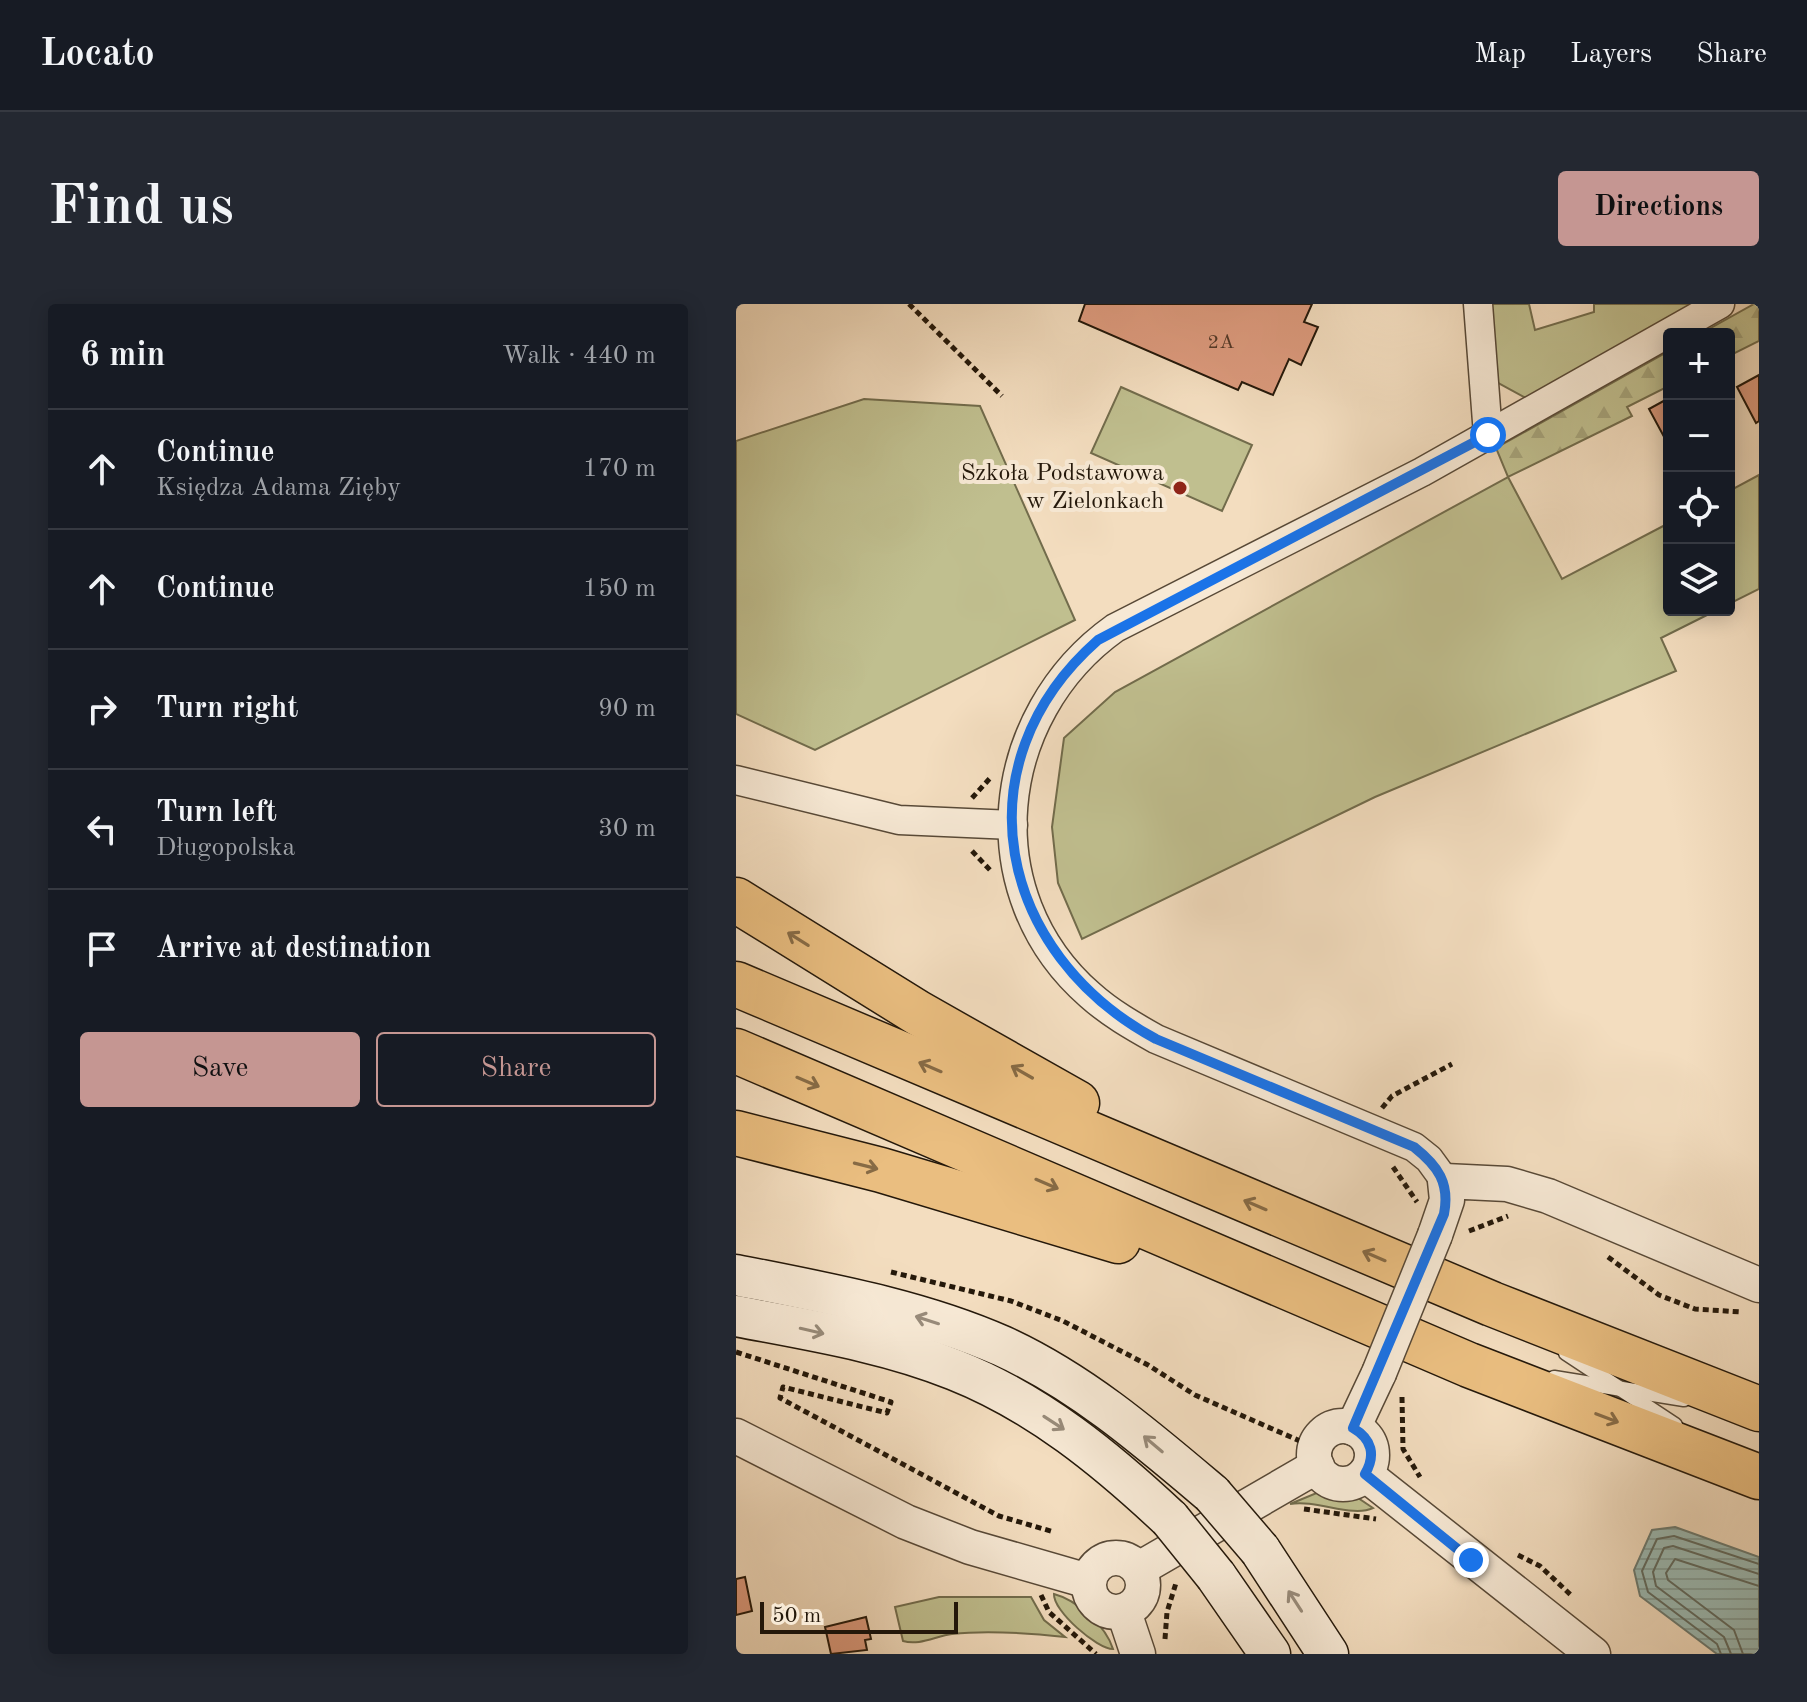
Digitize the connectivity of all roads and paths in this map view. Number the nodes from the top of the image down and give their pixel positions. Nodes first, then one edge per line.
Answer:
1 (909, 304) edge
2 (1478, 304) edge
3 (1720, 304) edge
4 (1002, 396) dead end
5 (1488, 435) junction
6 (736, 780) edge
7 (1013, 825) junction
8 (736, 900) edge
9 (736, 984) edge
10 (736, 1051) edge
11 (1452, 1064) dead end
12 (1373, 1130) junction
13 (736, 1133) edge
14 (1394, 1168) dead end
15 (1208, 1185) junction
16 (1435, 1207) junction
17 (1516, 1215) dead end
18 (1471, 1229) dead end
19 (1605, 1255) dead end
20 (736, 1275) edge
21 (1752, 1298) edge
22 (1328, 1304) junction
23 (1492, 1304) junction
24 (736, 1316) edge
25 (736, 1352) edge
26 (1469, 1365) junction
27 (1391, 1378) junction
28 (1620, 1389) junction
29 (1759, 1410) edge
30 (1353, 1428) junction
31 (736, 1436) edge
32 (1317, 1466) junction
33 (1365, 1474) junction
34 (1754, 1475) edge
35 (1419, 1476) dead end
36 (1054, 1532) dead end
37 (1139, 1569) junction
38 (1088, 1581) junction
39 (1042, 1589) dead end
40 (1124, 1612) junction
41 (1096, 1654) edge
42 (1138, 1654) edge
43 (1270, 1654) edge
44 (1328, 1654) edge
45 (1593, 1654) edge

1 - 4 path
2 - 5 street
3 - 5 street
5 - 7 street
6 - 7 street
7 - 12 street
15 -> 8 highway
15 -> 9 highway
10 -> 22 highway
11 - 12 path
12 - 16 street
13 -> 22 highway
14 - 16 path
23 -> 15 highway
16 - 21 street
16 - 27 street, bridge
17 - 18 path
19 - 21 path
44 -> 20 main road, bridge
22 - 26 highway
23 - 28 lane
23 - 29 highway
24 -> 43 main road, bridge
25 - 36 path
26 - 28 lane
26 -> 34 highway
27 - 30 street
27 - 35 path
28 - 29 lane
28 - 34 lane
30 - 32 street
30 - 33 street
31 - 38 street
32 - 33 street
32 - 37 street
33 - 45 street
37 - 38 street
37 - 40 street
38 - 40 street
39 - 41 path
40 - 42 street

